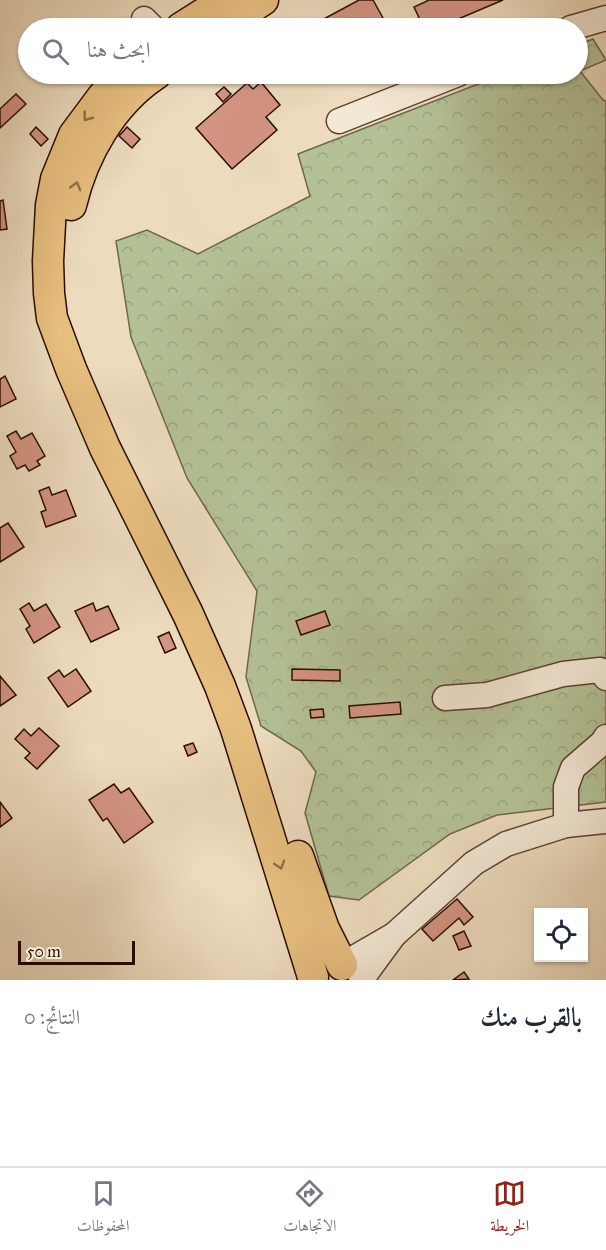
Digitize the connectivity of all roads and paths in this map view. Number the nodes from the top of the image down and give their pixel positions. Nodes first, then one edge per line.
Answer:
1 (225, 0) edge
2 (263, 0) edge
3 (197, 18) edge
4 (235, 18) edge
5 (606, 18) edge
6 (588, 23) edge
7 (116, 84) edge
8 (142, 84) edge
9 (433, 84) edge
10 (339, 121) dead end
11 (606, 678) edge
12 (445, 698) dead end
13 (606, 737) edge
14 (606, 821) edge
15 (566, 825) junction
16 (352, 975) edge
17 (313, 978) edge

1 - 3 main road
2 - 4 main road
5 - 6 street
7 -> 17 main road
16 -> 8 main road
9 - 10 street
11 - 12 street
13 - 15 street
14 - 15 street
15 - 16 street
16 - 17 main road

